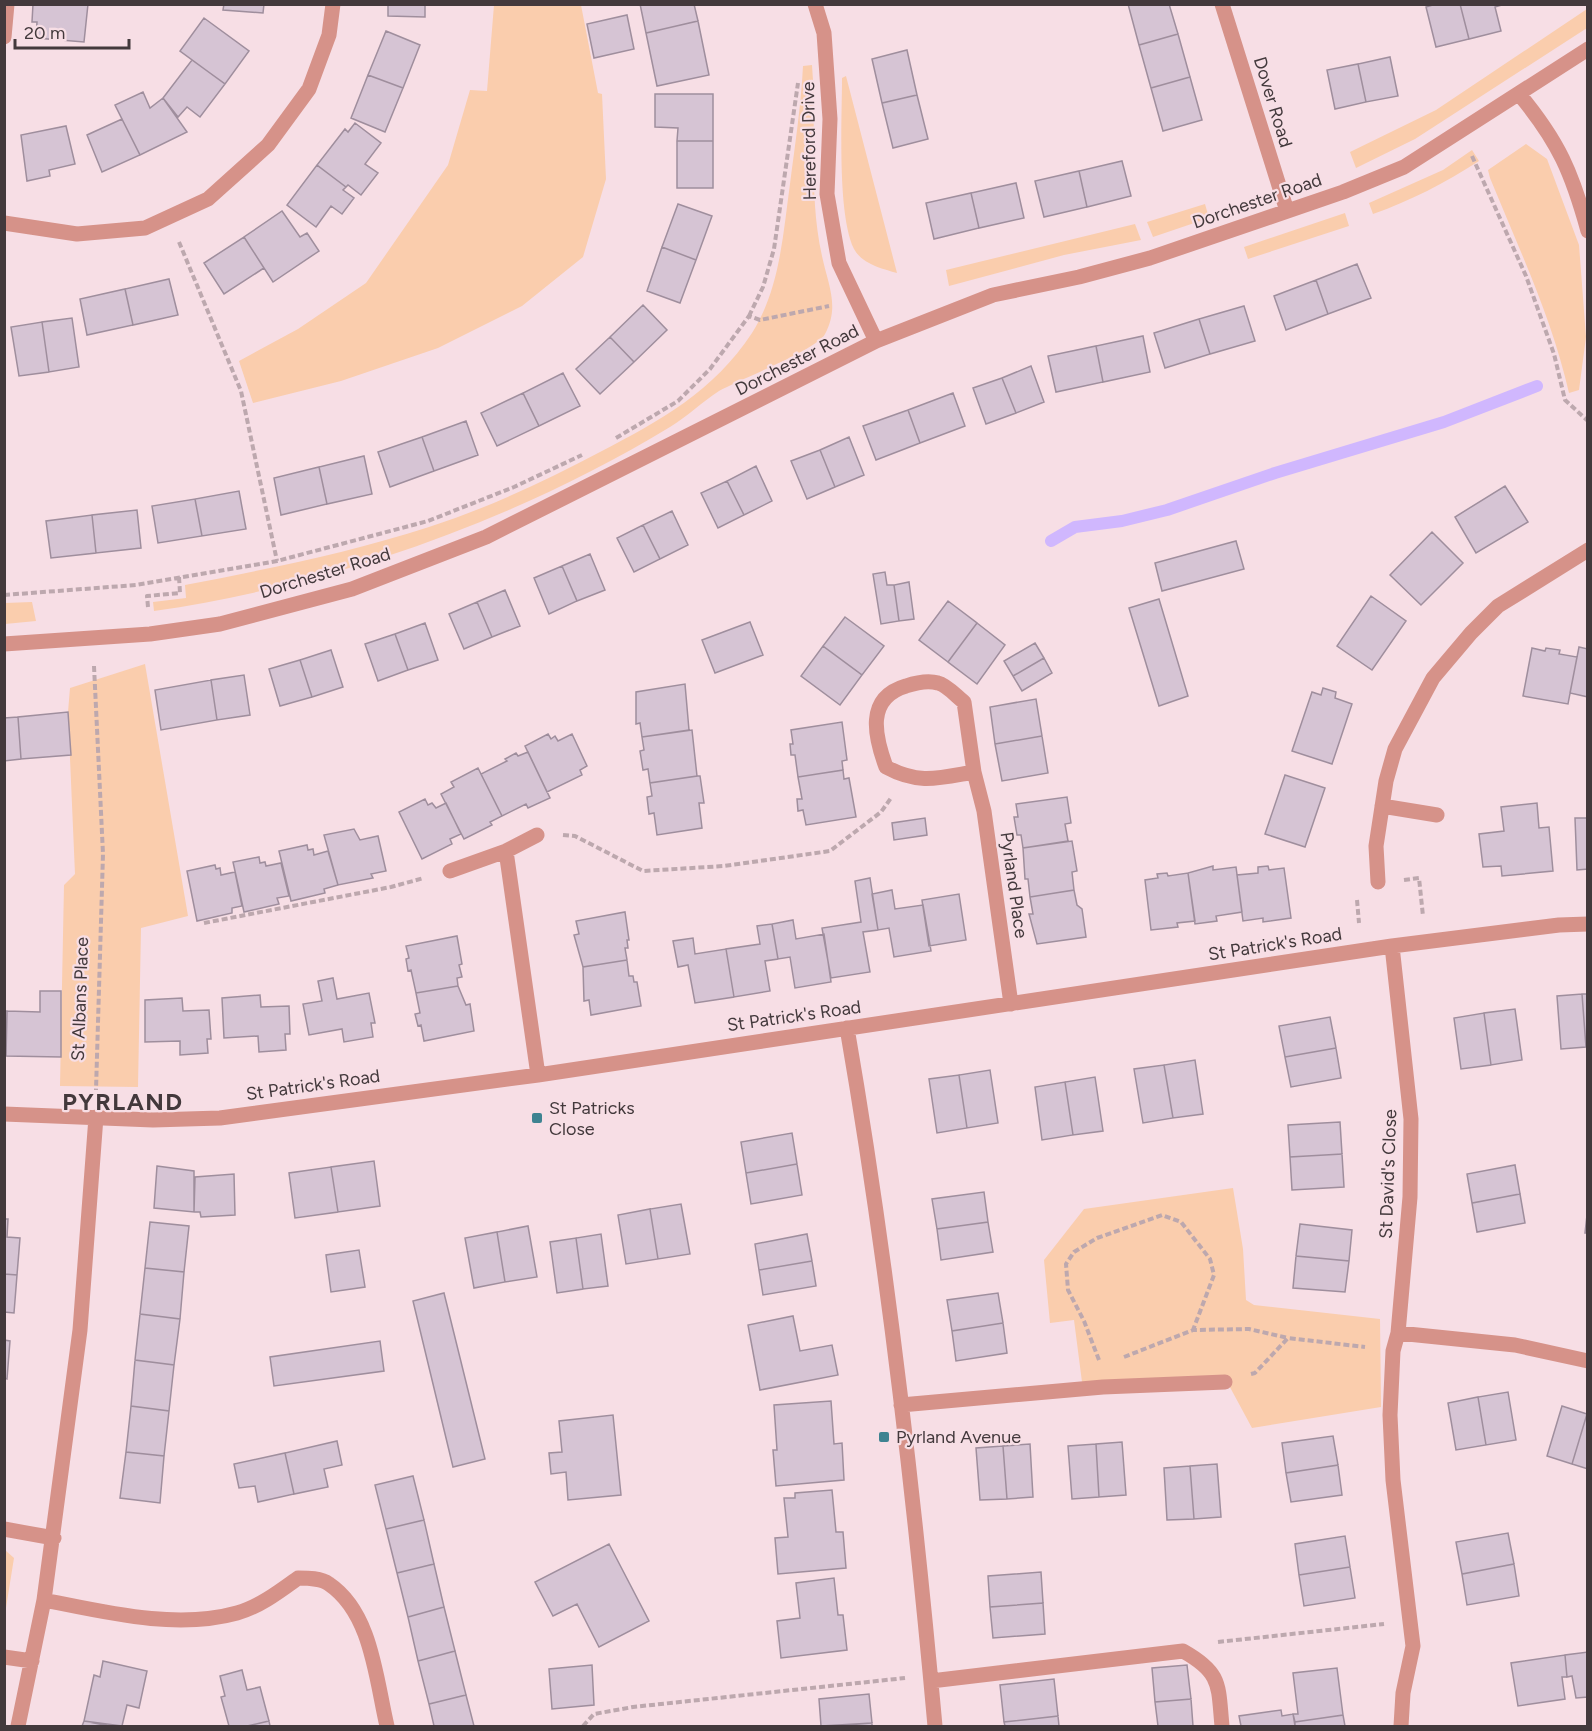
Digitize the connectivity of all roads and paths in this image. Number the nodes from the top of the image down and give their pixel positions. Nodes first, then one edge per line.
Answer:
1 (7, 4) edge
2 (333, 4) edge
3 (815, 4) edge
4 (1222, 4) edge
5 (4, 37) edge
6 (1587, 50) edge
7 (798, 75) dead end
8 (1520, 94) junction
9 (1460, 132) junction
10 (1287, 211) junction
11 (168, 218) junction
12 (4, 223) edge
13 (1587, 231) edge
14 (856, 299) junction
15 (749, 316) junction
16 (876, 341) junction
17 (1587, 421) edge
18 (609, 442) dead end
19 (588, 452) dead end
20 (1587, 550) edge
21 (277, 561) junction
22 (179, 578) junction
23 (4, 595) edge
24 (150, 634) junction
25 (93, 639) junction
26 (4, 644) edge
27 (974, 772) junction
28 (904, 777) junction
29 (1382, 806) junction
30 (1437, 815) dead end
31 (537, 835) joint
32 (506, 851) junction
33 (450, 871) joint
34 (1378, 882) junction
35 (204, 923) dead end
36 (1587, 924) edge
37 (1426, 941) junction
38 (1392, 946) junction
39 (1361, 950) junction
40 (1011, 1004) junction
41 (847, 1028) junction
42 (538, 1075) junction
43 (4, 1114) edge
44 (96, 1118) junction
45 (1193, 1330) junction
46 (1398, 1333) junction
47 (1288, 1338) junction
48 (1393, 1351) junction
49 (1587, 1360) edge
50 (1103, 1366) junction
51 (1225, 1382) joint
52 (1103, 1387) junction
53 (901, 1405) junction
54 (4, 1529) edge
55 (54, 1538) junction
56 (44, 1600) junction
57 (1410, 1618) junction
58 (1183, 1651) junction
59 (4, 1657) edge
60 (32, 1661) junction
61 (930, 1678) junction
62 (18, 1726) edge
63 (387, 1726) edge
64 (583, 1726) edge
65 (935, 1726) edge
66 (1222, 1726) edge
67 (1401, 1726) edge

1 - 5 street
2 - 11 street
3 - 14 street, Hereford Drive
4 - 10 street, Dover Road
6 - 8 street, Dorchester Road
7 - 15 path
8 - 9 street, Dorchester Road
8 - 13 street
9 - 10 street, Dorchester Road
9 - 17 path
10 - 16 street, Dorchester Road
11 - 12 street
11 - 21 path
14 - 15 path
14 - 16 street, Hereford Drive
15 - 18 path
16 - 24 street, Dorchester Road
19 - 21 path
20 - 29 street
21 - 22 path
22 - 23 path
22 - 24 path
24 - 25 street, Dorchester Road
25 - 26 street, Dorchester Road
25 - 44 path, St Albans Place
27 - 28 street
27 - 28 street, Pyrland Place
27 - 40 street, Pyrland Place
28 - 31 path
29 - 30 street
29 - 34 street
31 - 32 street
32 - 33 street
32 - 42 street
33 - 35 path
34 - 37 path
34 - 39 path
36 - 37 street, St Patrick's Road
37 - 38 street, St Patrick's Road
38 - 39 street, St Patrick's Road
38 - 46 street, St David's Close
39 - 40 street, St Patrick's Road
40 - 41 street, St Patrick's Road
41 - 42 street, St Patrick's Road
41 - 53 street
42 - 44 street, St Patrick's Road
43 - 44 street, St Patrick's Road
44 - 55 street
45 - 47 path
45 - 50 path
45 - 50 path
46 - 48 street, St David's Close
46 - 49 street
47 - 48 path
47 - 51 path
48 - 57 street, St David's Close
50 - 52 path
51 - 52 street
52 - 53 street
53 - 61 street
54 - 55 street
55 - 56 street
56 - 60 street
56 - 63 street
57 - 58 path
57 - 67 street, St David's Close
58 - 61 street
58 - 66 street
59 - 60 street
60 - 62 street
61 - 64 path
61 - 65 street

